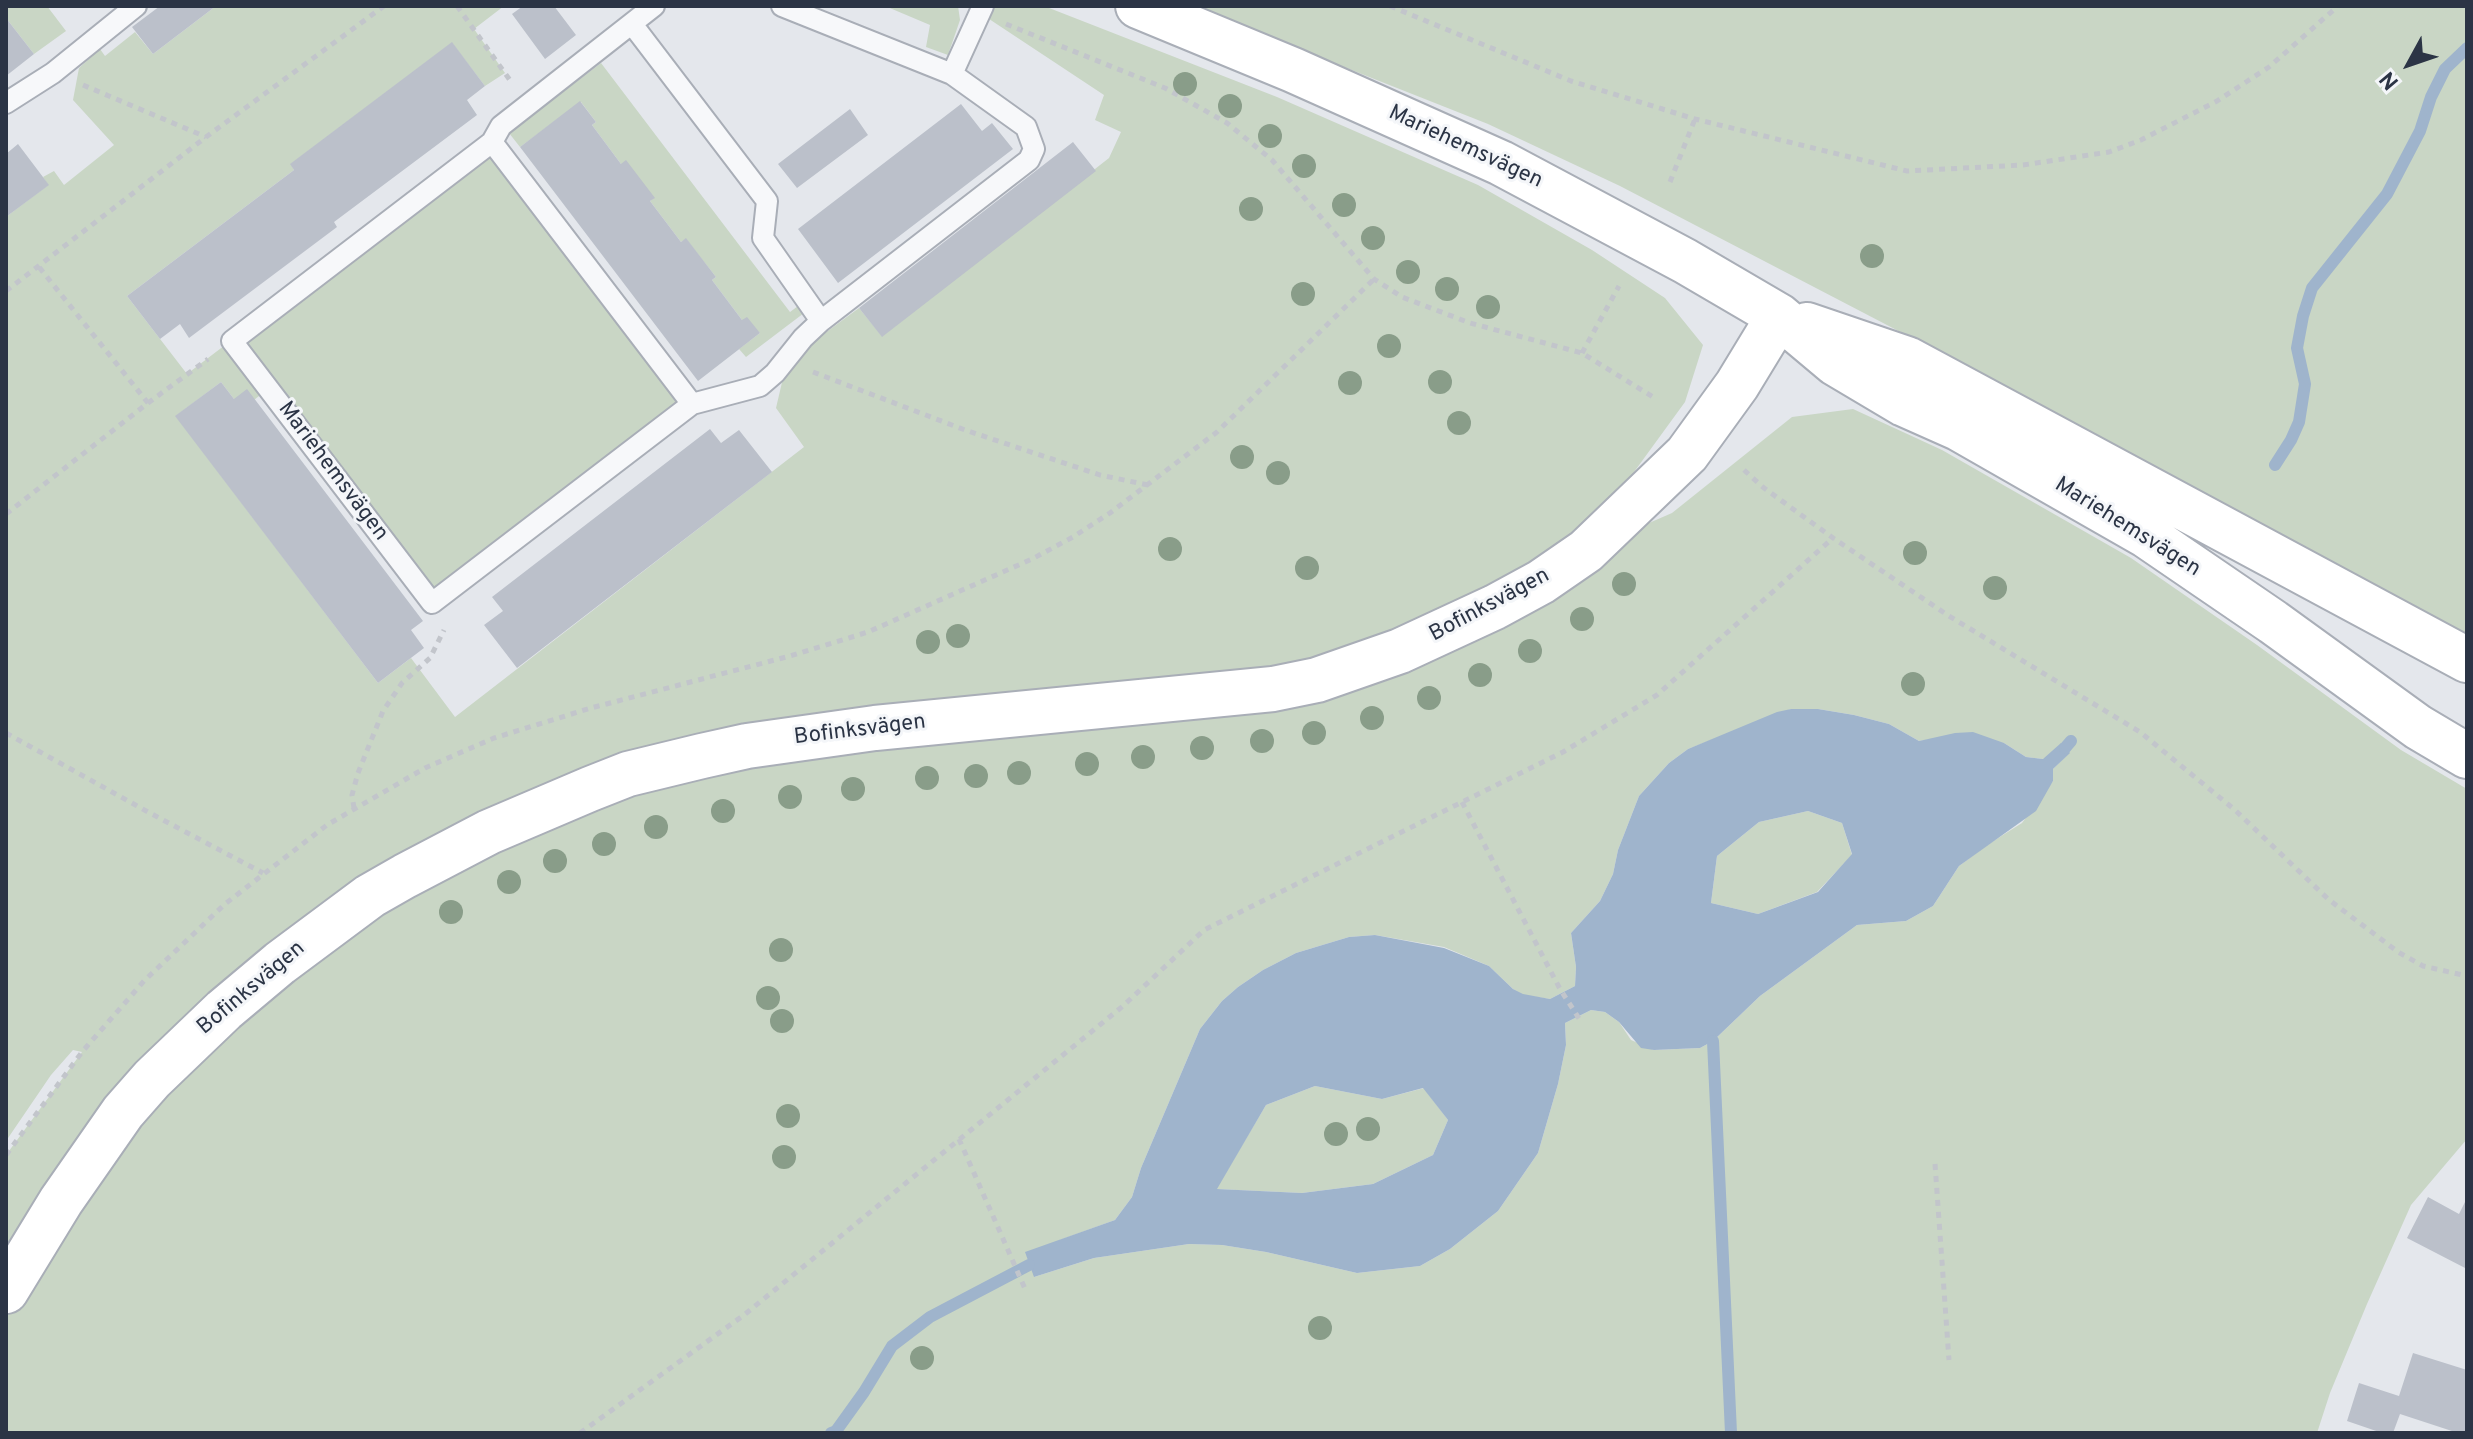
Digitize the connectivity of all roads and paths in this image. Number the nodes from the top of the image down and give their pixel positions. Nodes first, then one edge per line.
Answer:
1 (136, 6) edge
2 (384, 6) edge
3 (457, 6) edge
4 (654, 6) edge
5 (782, 6) edge
6 (1138, 6) edge
7 (1390, 6) edge
8 (2338, 6) edge
9 (981, 10) edge
10 (632, 24) junction
11 (53, 73) junction
12 (952, 74) junction
13 (6, 103) edge
14 (528, 106) junction
15 (1695, 119) junction
16 (206, 137) junction
17 (492, 142) junction
18 (1670, 182) dead end
19 (39, 267) junction
20 (1374, 279) junction
21 (1619, 286) dead end
22 (6, 291) edge
23 (1779, 316) junction
24 (821, 321) junction
25 (232, 341) junction
26 (1582, 353) junction
27 (787, 361) junction
28 (1653, 397) dead end
29 (148, 403) junction
30 (692, 404) junction
31 (1744, 470) dead end
32 (1149, 486) junction
33 (6, 514) edge
34 (1833, 538) junction
35 (432, 603) junction
36 (2467, 660) edge
37 (6, 733) edge
38 (2467, 756) edge
39 (1462, 802) junction
40 (354, 808) junction
41 (263, 873) junction
42 (2467, 976) edge
43 (1580, 1020) dead end
44 (959, 1139) junction
45 (6, 1155) edge
46 (1935, 1164) dead end
47 (6, 1291) edge
48 (1026, 1291) dead end
49 (1949, 1360) dead end
50 (580, 1433) edge

1 - 11 lane
2 - 16 path
3 - 14 path
4 - 10 lane
5 - 12 lane
6 - 23 street, Mariehemsvägen
7 - 15 path
8 - 15 path
9 - 12 lane
9 - 20 path
10 - 14 lane
10 - 24 lane
11 - 13 lane
11 - 16 path
12 - 24 lane
14 - 17 lane
15 - 18 path
16 - 19 path
17 - 25 lane
17 - 30 lane
19 - 22 path
19 - 29 path
20 - 26 path
20 - 32 path
21 - 26 path
23 - 36 street, Mariehemsvägen
23 - 38 street, Mariehemsvägen
23 - 47 street, Bofinksvägen
24 - 27 lane
25 - 29 path
25 - 35 lane, Mariehemsvägen
26 - 28 path
27 - 30 lane
27 - 32 path
29 - 33 path
30 - 35 lane
31 - 34 path
32 - 40 path
34 - 39 path
34 - 42 path
35 - 40 path
37 - 41 path
39 - 43 path
39 - 44 path
40 - 41 path
41 - 45 path
44 - 48 path
44 - 50 path
46 - 49 path

